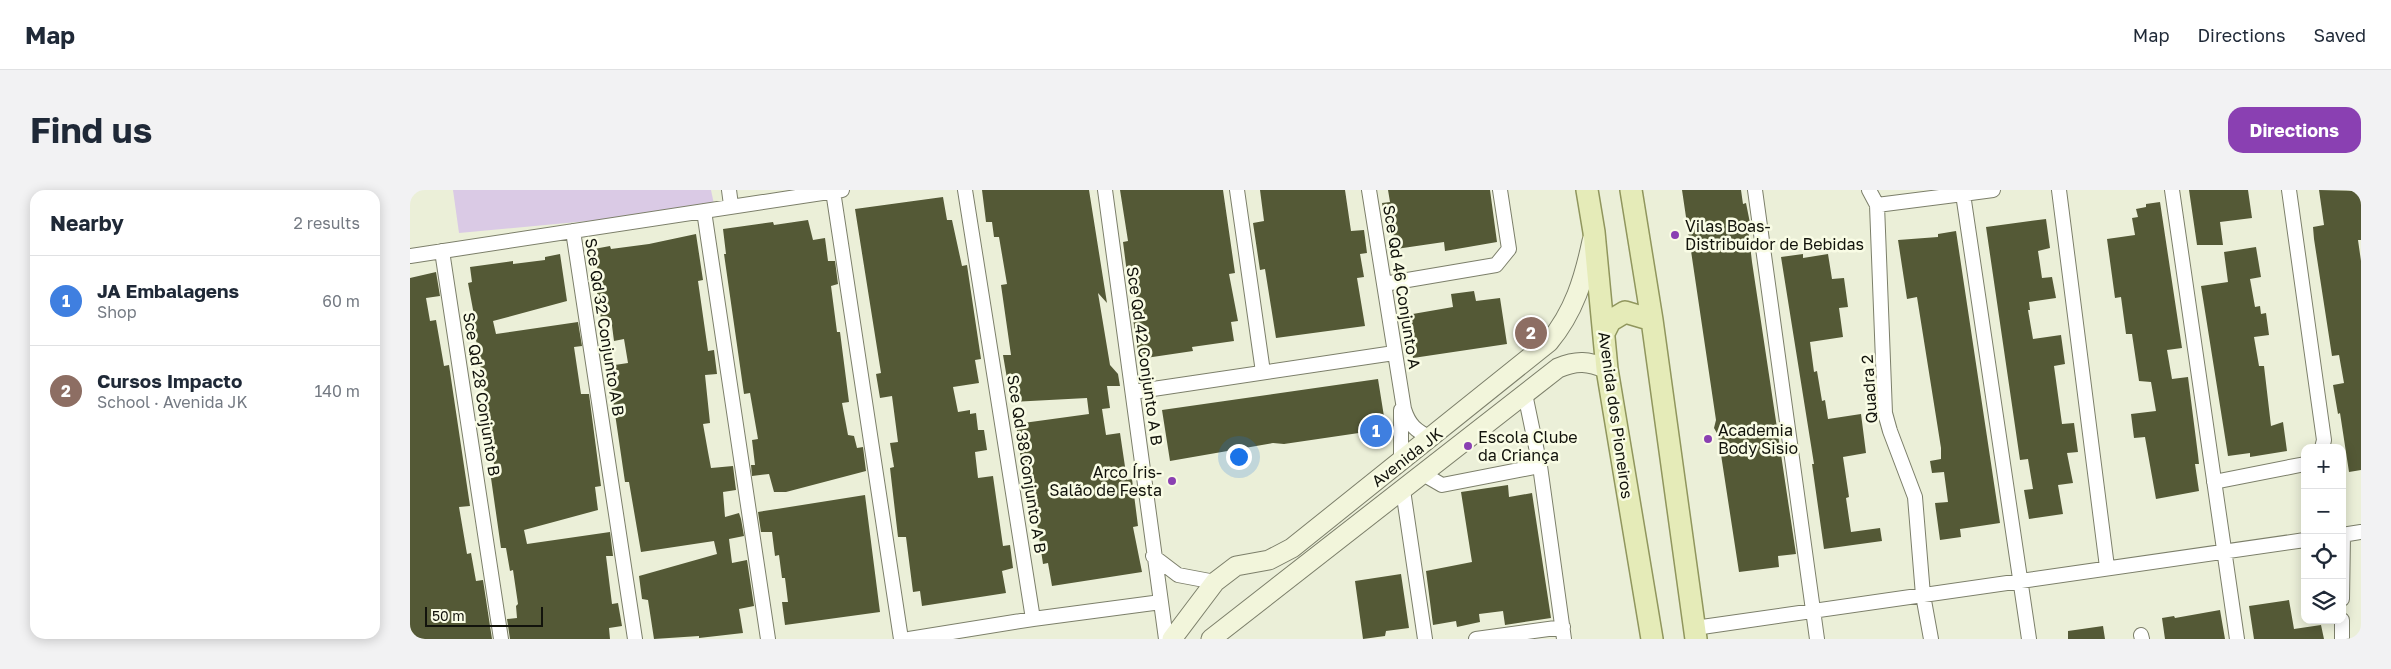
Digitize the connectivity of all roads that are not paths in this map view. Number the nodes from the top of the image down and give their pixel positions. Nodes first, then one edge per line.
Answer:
1 (729, 190) edge
2 (965, 190) edge
3 (1105, 190) edge
4 (1237, 190) edge
5 (1369, 190) edge
6 (1500, 190) edge
7 (1587, 190) edge
8 (1631, 190) edge
9 (1755, 190) edge
10 (1869, 190) edge
11 (1993, 190) edge
12 (2059, 190) edge
13 (2172, 190) edge
14 (2289, 190) edge
15 (838, 191) edge
16 (1963, 194) junction
17 (1877, 205) junction
18 (731, 206) junction
19 (704, 211) junction
20 (573, 231) junction
21 (1594, 232) junction
22 (442, 251) junction
23 (410, 256) edge
24 (1384, 284) junction
25 (1652, 320) junction
26 (1604, 333) junction
27 (1394, 354) junction
28 (1607, 369) junction
29 (1263, 372) junction
30 (1400, 390) junction
31 (1133, 392) junction
32 (1525, 394) junction
33 (1431, 438) junction
34 (2323, 444) edge
35 (1401, 461) junction
36 (2301, 465) edge
37 (1540, 466) junction
38 (1423, 474) junction
39 (2214, 482) junction
40 (1403, 490) junction
41 (2361, 532) edge
42 (2346, 534) edge
43 (2301, 540) edge
44 (2224, 550) junction
45 (1153, 556) junction
46 (1254, 562) junction
47 (2107, 567) junction
48 (2020, 580) junction
49 (1215, 582) junction
50 (1270, 592) junction
51 (1923, 595) junction
52 (1160, 602) junction
53 (1813, 611) junction
54 (1034, 619) junction
55 (2342, 624) edge
56 (1563, 633) edge
57 (1696, 634) edge
58 (501, 639) edge
59 (635, 639) edge
60 (768, 639) edge
61 (901, 639) edge
62 (909, 639) edge
63 (1166, 639) edge
64 (1172, 639) edge
65 (1211, 639) edge
66 (1425, 639) edge
67 (1476, 639) edge
68 (1652, 639) edge
69 (1817, 639) edge
70 (1931, 639) edge
71 (2029, 639) edge
72 (2237, 639) edge
73 (2342, 639) edge

1 - 18 street
2 - 54 street, Sce Qd 38 Conjunto A B
3 - 31 street, Sce Qd 42 Conjunto A B
4 - 29 street
5 - 24 street, Sce Qd 46 Conjunto A
6 - 24 street
7 - 21 main road, Avenida dos Pioneiros
8 - 25 main road
9 - 53 street
10 - 17 street
11 - 16 street
12 - 47 street
13 - 39 street
14 - 34 street
15 - 18 street, Sce Qd 32 Conjunto A B
15 - 61 street
16 - 17 street
16 - 48 street
17 - 51 street, Quadra 2
18 - 19 street, Sce Qd 32 Conjunto A B
19 - 20 street, Sce Qd 32 Conjunto A B
19 - 60 street
20 - 22 street
20 - 59 street, Sce Qd 32 Conjunto A B
21 - 26 main road, Avenida dos Pioneiros
21 - 33 main road, Avenida JK
22 - 23 street
22 - 58 street, Sce Qd 28 Conjunto B
24 - 27 street, Sce Qd 46 Conjunto A
25 - 26 main road
25 - 57 main road
26 - 28 main road, Avenida dos Pioneiros
27 - 29 street
27 - 30 street, Sce Qd 46 Conjunto A
28 - 32 main road, Avenida JK
28 - 68 main road, Avenida dos Pioneiros
29 - 31 street
30 - 33 street, Sce Qd 46 Conjunto A
30 - 35 street, Sce Qd 46 Conjunto A
31 - 45 street, Sce Qd 42 Conjunto A B
32 - 37 street
32 - 38 main road, Avenida JK
33 - 35 main road, Avenida JK
35 - 46 main road, Avenida JK
36 - 39 street
37 - 38 street
37 - 56 street
38 - 40 main road, Avenida JK
39 - 44 street
40 - 50 main road, Avenida JK
40 - 66 street
41 - 42 street
43 - 44 street
44 - 47 street
44 - 72 street
45 - 49 street
45 - 52 street, Sce Qd 42 Conjunto A B
46 - 49 main road, Avenida JK
46 - 50 main road
47 - 48 street
48 - 51 street
48 - 71 street
49 - 64 main road, Avenida JK
50 - 65 main road, Avenida JK
51 - 53 street
51 - 70 street, Quadra 2
52 - 54 street
52 - 63 street, Sce Qd 42 Conjunto A B
53 - 57 street
53 - 69 street
54 - 62 street
55 - 73 street
56 - 67 street

